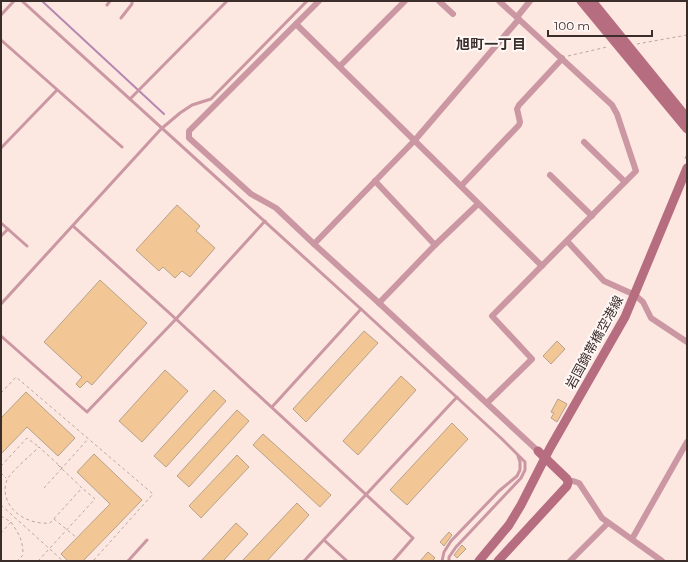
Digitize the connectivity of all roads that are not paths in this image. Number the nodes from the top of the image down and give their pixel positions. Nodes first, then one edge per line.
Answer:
1 (14, 1) edge
2 (22, 1) edge
3 (110, 1) edge
4 (132, 1) edge
5 (227, 1) edge
6 (307, 1) edge
7 (319, 1) edge
8 (404, 1) edge
9 (440, 1) edge
10 (499, 1) edge
11 (530, 1) edge
12 (581, 1) edge
13 (592, 1) edge
14 (107, 5) dead end
15 (453, 14) dead end
16 (1, 15) edge
17 (121, 18) dead end
18 (518, 18) junction
19 (296, 24) junction
20 (1, 40) edge
21 (562, 58) junction
22 (340, 66) junction
23 (58, 90) junction
24 (130, 99) junction
25 (687, 118) edge
26 (162, 129) junction
27 (687, 129) edge
28 (415, 140) junction
29 (584, 142) dead end
30 (122, 147) dead end
31 (1, 148) edge
32 (687, 168) edge
33 (550, 175) dead end
34 (375, 181) junction
35 (625, 182) junction
36 (461, 186) junction
37 (478, 204) junction
38 (592, 216) junction
39 (265, 221) junction
40 (1, 223) edge
41 (73, 226) junction
42 (8, 229) junction
43 (1, 236) edge
44 (567, 241) junction
45 (314, 244) junction
46 (435, 245) junction
47 (27, 246) dead end
48 (542, 266) junction
49 (634, 295) junction
50 (379, 303) junction
51 (1, 304) edge
52 (361, 309) junction
53 (176, 319) junction
54 (1, 336) edge
55 (687, 342) edge
56 (457, 397) junction
57 (487, 403) junction
58 (272, 407) junction
59 (687, 442) edge
60 (538, 451) joint
61 (518, 455) junction
62 (545, 458) junction
63 (568, 482) junction
64 (366, 495) junction
65 (608, 523) junction
66 (632, 539) junction
67 (148, 540) dead end
68 (324, 540) junction
69 (128, 561) edge
70 (304, 561) edge
71 (347, 561) edge
72 (393, 561) edge
73 (442, 561) edge
74 (449, 561) edge
75 (480, 561) edge
76 (498, 561) edge
77 (570, 561) edge
78 (662, 561) edge

1 - 16 lane
2 - 24 lane
3 - 14 lane
4 - 17 lane
5 - 24 lane
6 - 26 lane
7 - 19 street
8 - 22 street
9 - 15 street
10 - 18 street
11 - 18 street
12 - 27 street
13 - 25 street
18 - 21 street
18 - 28 street
19 - 22 street
19 - 45 street
20 - 23 lane
21 - 35 street
21 - 36 street
22 - 28 street
23 - 30 lane
23 - 31 lane
24 - 26 lane
26 - 39 lane
26 - 41 lane
28 - 34 street
28 - 36 street
29 - 35 street
32 - 49 street, 岩国錦帯橋空港線
33 - 38 street
34 - 45 street
34 - 46 street
35 - 38 street
36 - 37 street
37 - 46 street
37 - 48 street
38 - 44 street
39 - 52 lane
39 - 53 lane
40 - 42 lane
41 - 51 lane
41 - 53 lane
42 - 43 lane
42 - 47 lane
44 - 48 street
44 - 49 street
45 - 50 street
46 - 50 street
48 - 57 street
49 - 55 street
49 - 62 street, 岩国錦帯橋空港線
50 - 57 street
52 - 56 lane
52 - 58 lane
53 - 54 lane
53 - 58 lane
56 - 61 lane
56 - 64 lane
57 - 60 street
58 - 64 lane
59 - 66 street
60 - 62 street
61 - 73 lane
61 - 74 lane
62 - 63 street
62 - 75 street, 岩国錦帯橋空港線
63 - 65 street
63 - 76 street
64 - 68 lane
64 - 72 lane
65 - 66 street
65 - 77 street
66 - 78 street
67 - 69 lane
68 - 70 lane
68 - 71 lane

